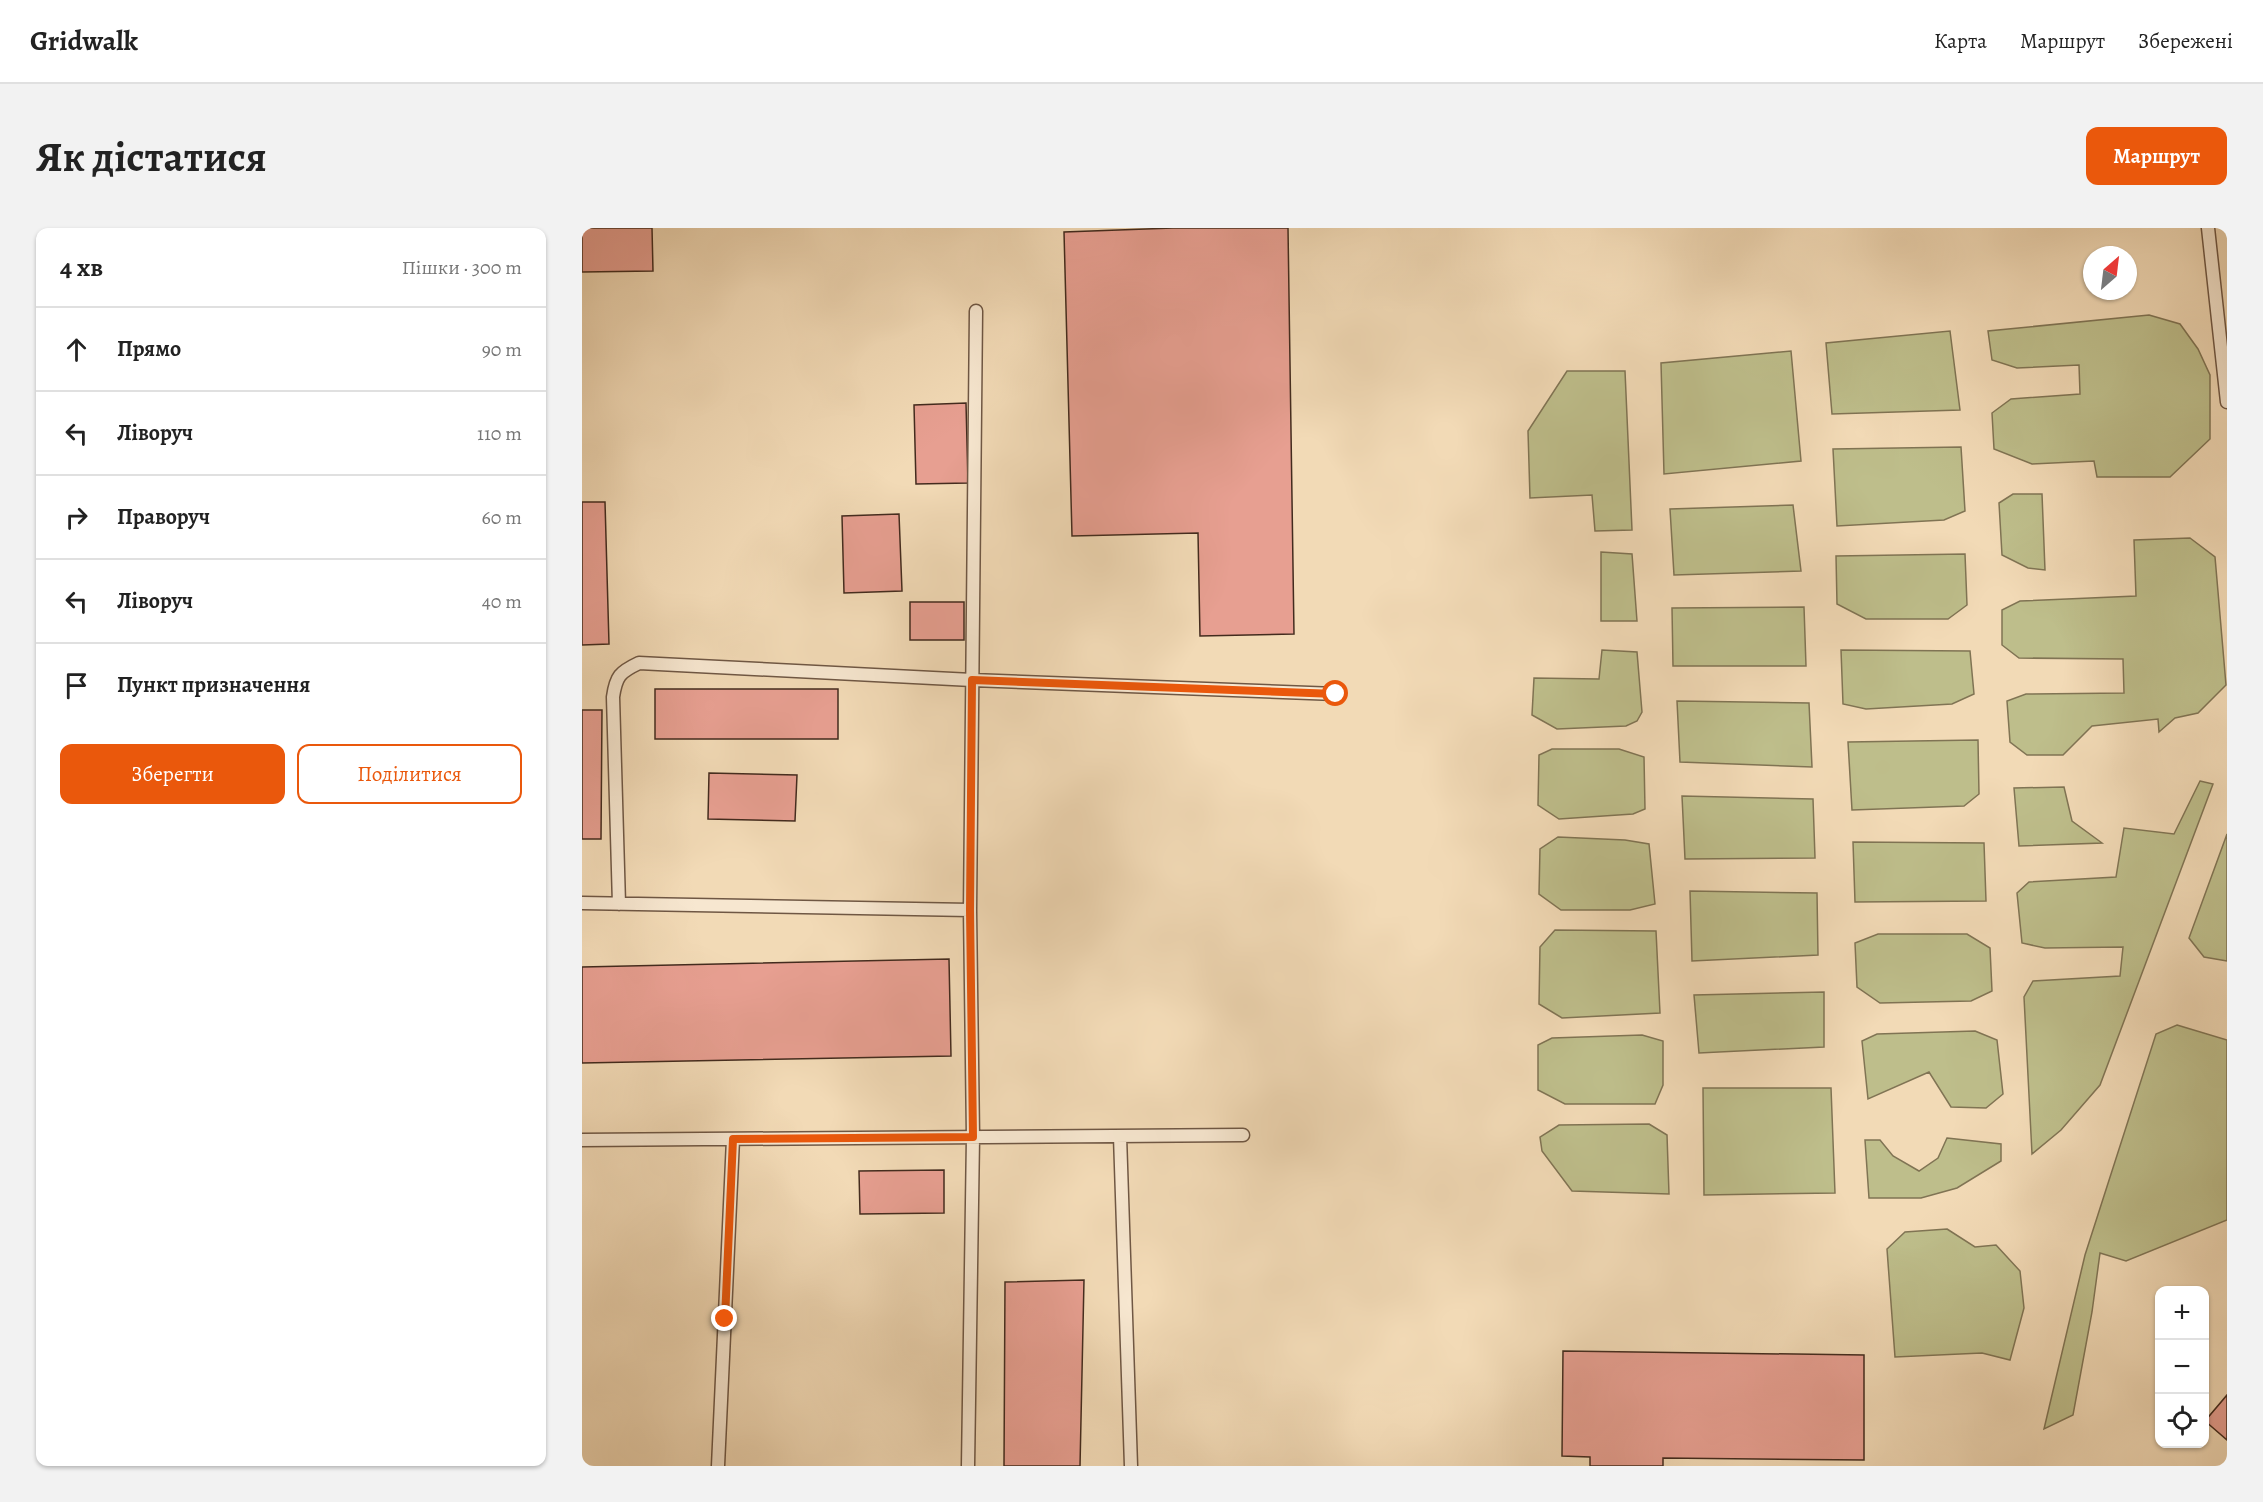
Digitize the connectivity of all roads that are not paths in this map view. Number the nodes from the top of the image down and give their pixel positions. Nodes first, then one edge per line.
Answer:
1 (2208, 228) edge
2 (976, 310) dead end
3 (2227, 402) edge
4 (972, 680) junction
5 (1336, 694) dead end
6 (582, 903) edge
7 (619, 904) junction
8 (970, 910) junction
9 (1243, 1135) dead end
10 (1120, 1136) junction
11 (973, 1137) junction
12 (733, 1139) junction
13 (582, 1140) edge
14 (718, 1466) edge
15 (968, 1466) edge
16 (1131, 1466) edge

1 - 3 lane
2 - 4 lane
4 - 5 lane
4 - 7 lane
4 - 8 lane
6 - 7 lane
7 - 8 lane
8 - 11 lane
9 - 10 lane
10 - 11 lane
10 - 16 lane
11 - 12 lane
11 - 15 lane
12 - 13 lane
12 - 14 lane

